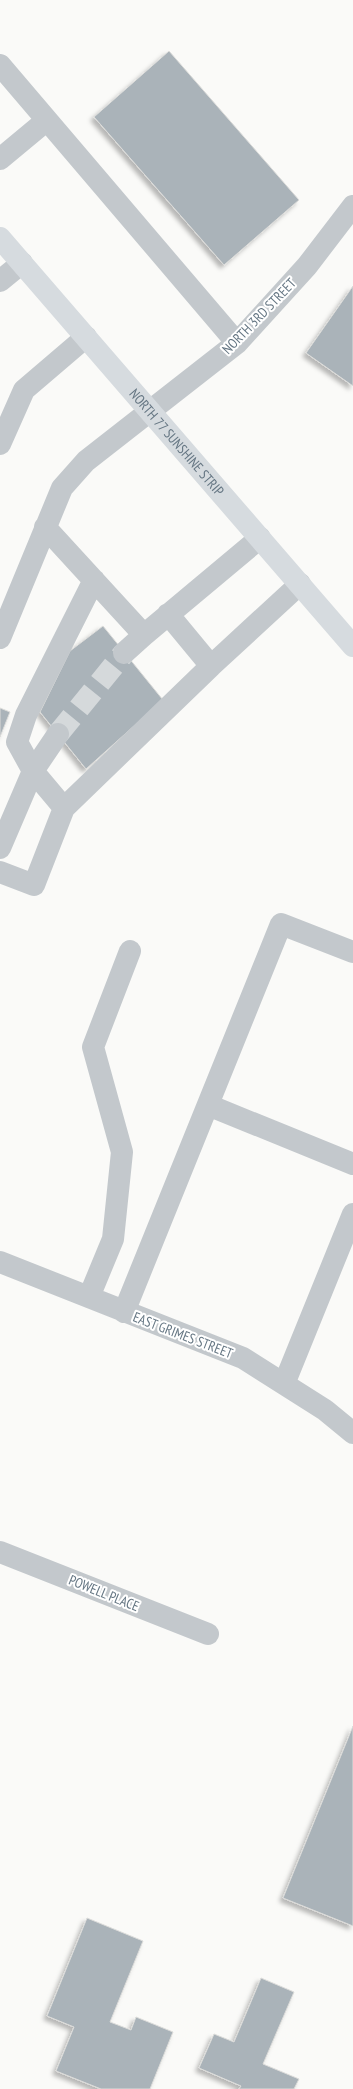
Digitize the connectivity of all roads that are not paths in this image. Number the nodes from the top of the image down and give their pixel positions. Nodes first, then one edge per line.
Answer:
1 (0, 65) edge
2 (47, 120) junction
3 (0, 159) edge
4 (353, 206) edge
5 (0, 238) edge
6 (22, 263) junction
7 (0, 281) edge
8 (86, 337) junction
9 (237, 343) junction
10 (151, 410) junction
11 (0, 444) edge
12 (45, 527) junction
13 (260, 538) junction
14 (94, 580) junction
15 (300, 584) junction
16 (168, 614) junction
17 (144, 635) junction
18 (0, 638) edge
19 (353, 646) edge
20 (124, 653) tunnel mouth
21 (211, 666) junction
22 (58, 734) tunnel mouth
23 (33, 770) junction
24 (64, 808) junction
25 (0, 848) edge
26 (0, 872) edge
27 (130, 951) dead end
28 (353, 952) edge
29 (208, 1105) junction
30 (353, 1164) edge
31 (353, 1214) edge
32 (0, 1262) edge
33 (89, 1297) junction
34 (124, 1312) junction
35 (284, 1384) junction
36 (353, 1433) edge
37 (0, 1552) edge
38 (208, 1634) dead end

1 - 2 street
2 - 3 street
2 - 9 street
4 - 9 street, NORTH 3RD STREET
5 - 6 main road, NORTH 77 SUNSHINE STRIP
6 - 7 street
6 - 8 main road, NORTH 77 SUNSHINE STRIP
8 - 10 main road, NORTH 77 SUNSHINE STRIP
8 - 11 street
9 - 10 street, NORTH 3RD STREET
10 - 12 street, NORTH 3RD STREET
10 - 13 main road, NORTH 77 SUNSHINE STRIP
12 - 14 street
12 - 18 street, NORTH 3RD STREET
13 - 15 main road, NORTH 77 SUNSHINE STRIP
13 - 16 street
14 - 17 street
14 - 23 street
15 - 19 main road, NORTH 77 SUNSHINE STRIP
15 - 21 street
16 - 17 street
16 - 21 street
17 - 20 street
21 - 24 street
22 - 23 street
23 - 24 street
23 - 25 street
24 - 26 street
27 - 33 street
28 - 29 street
29 - 30 street
29 - 34 street
31 - 35 street
32 - 33 street, EAST GRIMES STREET
33 - 34 street, EAST GRIMES STREET
34 - 35 street, EAST GRIMES STREET
35 - 36 street, EAST GRIMES STREET
37 - 38 street, POWELL PLACE

